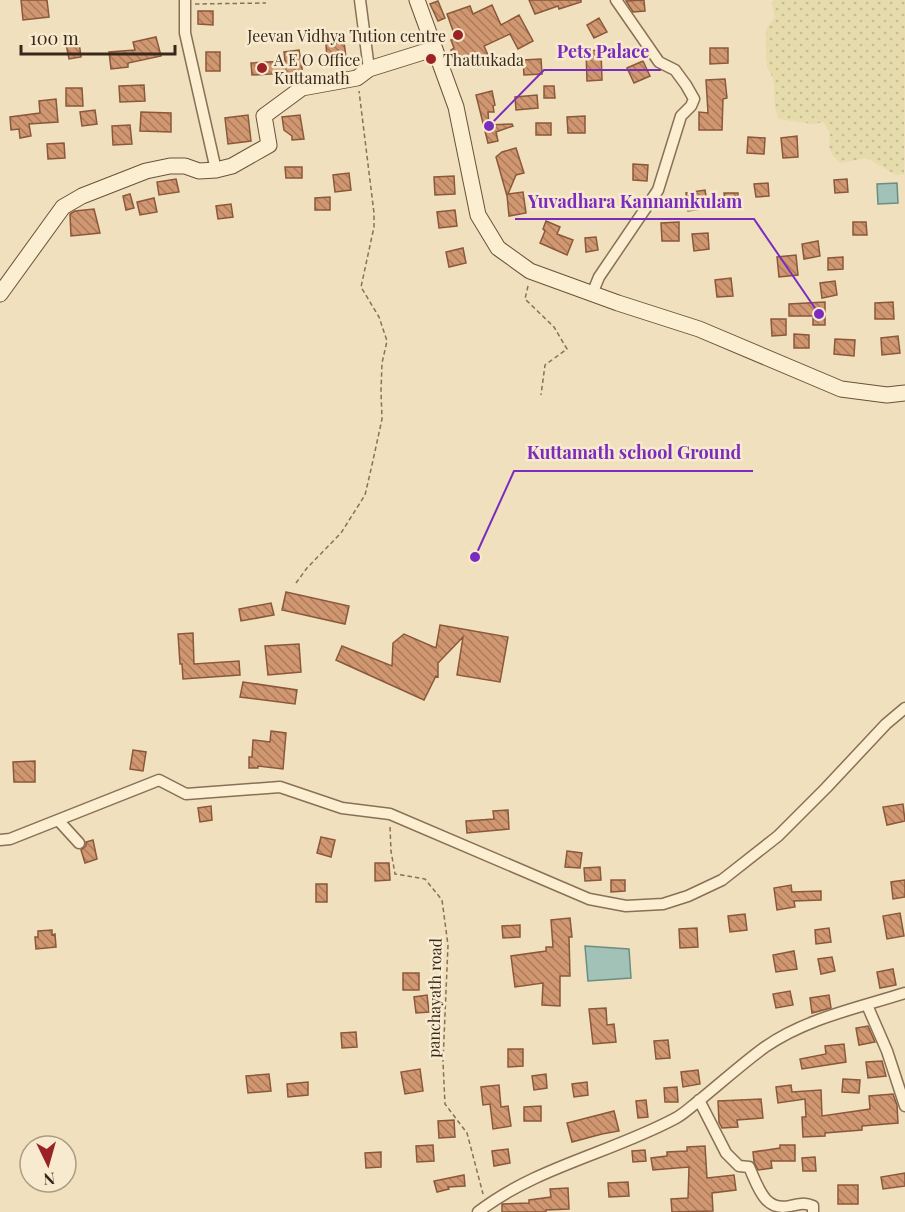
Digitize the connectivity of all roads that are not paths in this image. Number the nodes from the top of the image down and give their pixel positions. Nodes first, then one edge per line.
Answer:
1 (360, 0) edge
2 (417, 0) edge
3 (616, 0) edge
4 (185, 2) edge
5 (433, 49) junction
6 (363, 73) junction
7 (216, 170) junction
8 (0, 294) edge
9 (592, 294) junction
10 (905, 393) edge
11 (905, 708) edge
12 (58, 820) junction
13 (0, 840) edge
14 (79, 843) dead end
15 (905, 993) edge
16 (867, 1005) junction
17 (699, 1100) junction
18 (905, 1106) edge
19 (478, 1212) edge
20 (813, 1212) edge

1 - 6 street
2 - 5 main road
3 - 9 street
4 - 7 street
5 - 6 main road
5 - 9 main road
6 - 7 main road
7 - 8 main road
9 - 10 main road
11 - 12 street
12 - 13 street
12 - 14 street
15 - 16 street
16 - 17 street
16 - 18 street
17 - 19 street
17 - 20 street

